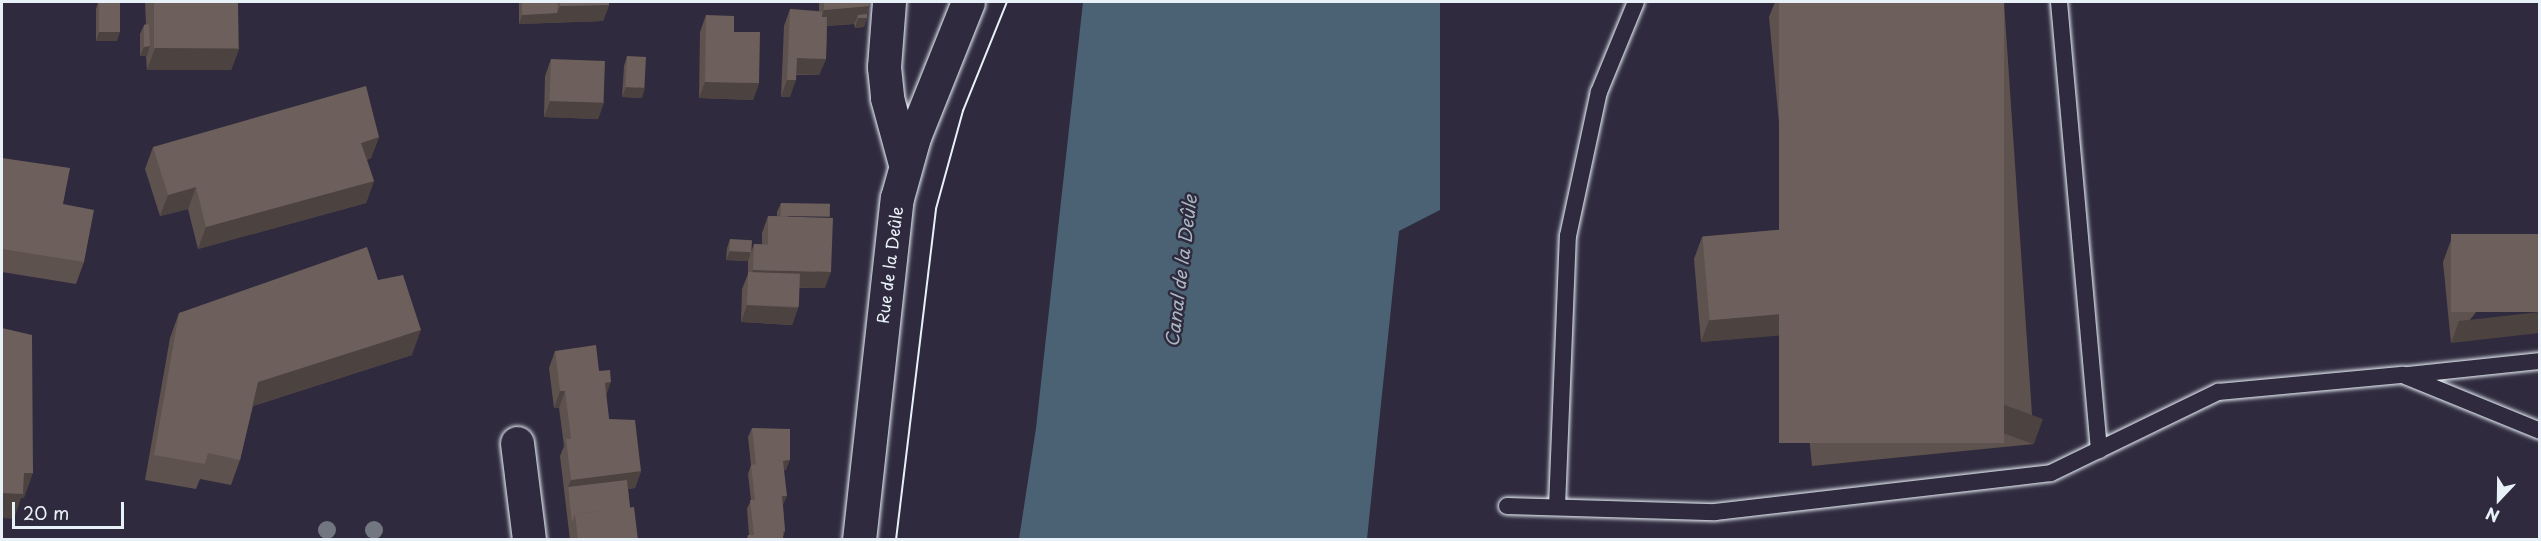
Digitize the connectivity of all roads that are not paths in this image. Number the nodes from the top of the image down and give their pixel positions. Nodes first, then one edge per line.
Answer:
1 (890, 2) edge
2 (968, 2) edge
3 (1636, 2) edge
4 (2059, 2) edge
5 (905, 164) junction
6 (2540, 361) edge
7 (2403, 375) junction
8 (2540, 430) edge
9 (518, 443) dead end
10 (2099, 450) junction
11 (1506, 506) dead end
12 (1557, 507) junction
13 (529, 540) edge
14 (859, 540) edge

1 - 5 street
2 - 5 street, Rue de la Deûle
3 - 12 lane
4 - 10 lane
5 - 14 street, Rue de la Deûle
6 - 7 lane
7 - 8 lane
7 - 10 lane
9 - 13 street
10 - 12 lane
11 - 12 lane

